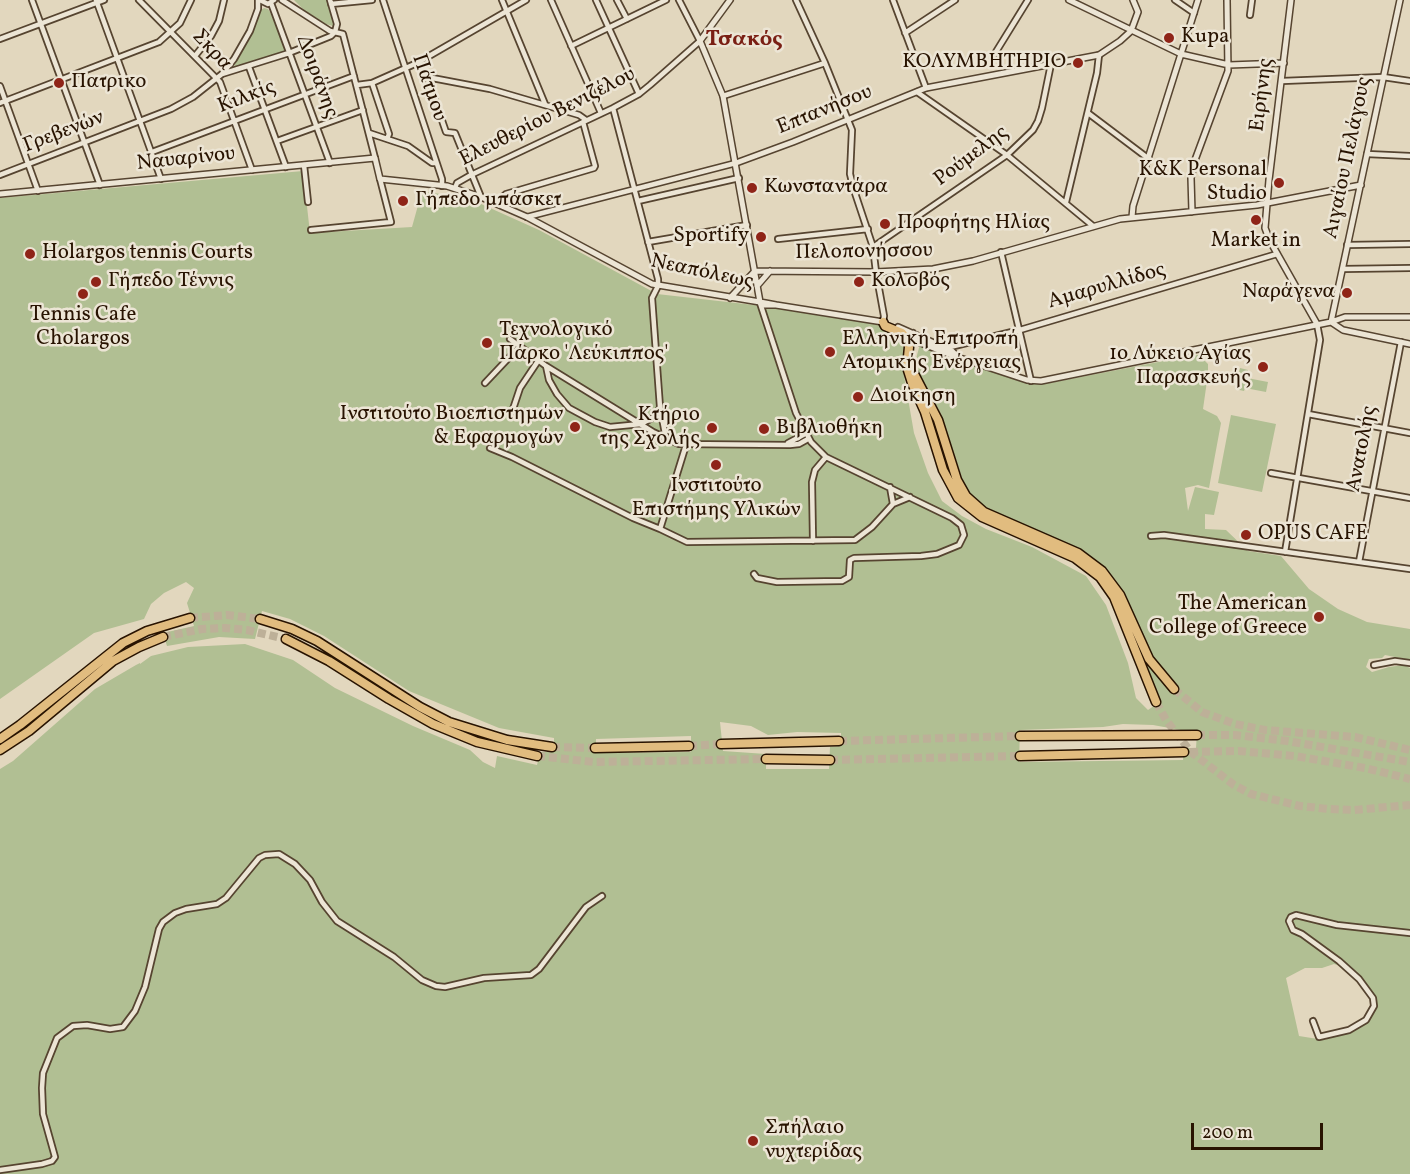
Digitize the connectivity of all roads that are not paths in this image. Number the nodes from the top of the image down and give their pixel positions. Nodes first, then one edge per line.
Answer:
1 (32, 0) edge
2 (104, 0) edge
3 (139, 0) edge
4 (191, 0) edge
5 (224, 0) edge
6 (259, 0) edge
7 (282, 0) edge
8 (372, 0) edge
9 (383, 0) edge
10 (502, 0) edge
11 (526, 0) edge
12 (551, 0) edge
13 (596, 0) edge
14 (617, 0) edge
15 (666, 0) edge
16 (679, 0) edge
17 (730, 0) edge
18 (796, 0) edge
19 (893, 0) edge
20 (955, 0) edge
21 (1028, 0) edge
22 (1071, 0) edge
23 (1133, 0) edge
24 (1174, 0) edge
25 (1198, 0) edge
26 (1227, 0) edge
27 (1252, 0) edge
28 (1291, 0) edge
29 (1400, 0) edge
30 (96, 2) edge
31 (272, 2) edge
32 (331, 2) edge
33 (653, 3) edge
34 (507, 12) junction
35 (1194, 13) junction
36 (1250, 15) dead end
37 (627, 20) junction
38 (41, 24) junction
39 (608, 28) junction
40 (1131, 31) junction
41 (335, 32) junction
42 (171, 33) junction
43 (905, 33) junction
44 (0, 39) edge
45 (700, 41) junction
46 (571, 46) junction
47 (289, 52) junction
48 (1181, 54) junction
49 (994, 55) dead end
50 (1099, 55) junction
51 (195, 56) junction
52 (117, 60) junction
53 (417, 63) junction
54 (825, 63) junction
55 (1284, 63) junction
56 (1051, 64) junction
57 (1229, 65) junction
58 (249, 67) junction
59 (404, 69) junction
60 (220, 76) junction
61 (354, 76) junction
62 (427, 77) junction
63 (1383, 77) junction
64 (60, 81) junction
65 (1282, 81) junction
66 (1410, 81) edge
67 (372, 83) junction
68 (357, 85) junction
69 (0, 86) edge
70 (926, 88) junction
71 (917, 92) junction
72 (304, 94) junction
73 (639, 94) junction
74 (723, 96) junction
75 (3, 102) edge
76 (545, 105) junction
77 (613, 108) junction
78 (265, 109) junction
79 (363, 110) junction
80 (601, 113) junction
81 (1088, 113) junction
82 (847, 119) junction
83 (235, 120) junction
84 (140, 121) junction
85 (585, 121) junction
86 (316, 126) junction
87 (369, 133) junction
88 (387, 138) junction
89 (277, 141) junction
90 (84, 142) junction
91 (152, 152) junction
92 (1367, 154) junction
93 (1007, 155) junction
94 (1410, 156) edge
95 (375, 159) junction
96 (1149, 159) junction
97 (330, 163) junction
98 (436, 163) junction
99 (736, 163) junction
100 (28, 164) junction
101 (304, 165) junction
102 (286, 167) junction
103 (252, 170) junction
104 (0, 175) edge
105 (471, 175) junction
106 (739, 178) junction
107 (161, 179) junction
108 (380, 179) junction
109 (100, 185) junction
110 (1361, 185) junction
111 (442, 186) junction
112 (455, 188) junction
113 (634, 188) junction
114 (38, 191) junction
115 (0, 194) edge
116 (481, 197) junction
117 (638, 201) junction
118 (308, 202) dead end
119 (1066, 202) junction
120 (496, 203) junction
121 (1267, 204) junction
122 (1192, 212) junction
123 (1132, 217) junction
124 (527, 218) junction
125 (747, 225) junction
126 (1093, 226) junction
127 (311, 230) dead end
128 (868, 230) junction
129 (778, 239) dead end
130 (648, 242) junction
131 (1410, 244) edge
132 (1347, 245) junction
133 (873, 247) junction
134 (1001, 252) junction
135 (1277, 254) junction
136 (1410, 267) edge
137 (1343, 269) junction
138 (755, 271) junction
139 (770, 271) junction
140 (876, 272) junction
141 (658, 286) junction
142 (757, 286) junction
143 (730, 298) junction
144 (760, 302) junction
145 (1410, 317) edge
146 (883, 322) junction
147 (1331, 322) junction
148 (1317, 324) junction
149 (1020, 330) junction
150 (915, 337) junction
151 (510, 339) dead end
152 (1401, 342) junction
153 (1410, 344) edge
154 (519, 347) junction
155 (909, 347) junction
156 (946, 348) junction
157 (957, 356) junction
158 (538, 361) junction
159 (546, 366) junction
160 (1031, 381) junction
161 (485, 383) dead end
162 (660, 407) junction
163 (1308, 414) junction
164 (511, 416) dead end
165 (641, 424) junction
166 (1384, 428) junction
167 (1410, 432) edge
168 (807, 436) junction
169 (666, 439) junction
170 (686, 445) junction
171 (490, 448) dead end
172 (826, 457) junction
173 (1271, 472) dead end
174 (1297, 477) junction
175 (890, 486) junction
176 (1371, 490) junction
177 (911, 496) junction
178 (1410, 498) edge
179 (893, 504) junction
180 (660, 529) junction
181 (1151, 536) dead end
182 (813, 542) junction
183 (1285, 552) junction
184 (1359, 562) junction
185 (1410, 569) edge
186 (754, 574) dead end
187 (190, 618) tunnel mouth
188 (260, 619) tunnel mouth
189 (163, 637) tunnel mouth
190 (286, 639) tunnel mouth
191 (1410, 663) edge
192 (1374, 665) dead end
193 (1174, 689) tunnel mouth
194 (1156, 702) tunnel mouth
195 (29, 731) junction
196 (1197, 735) tunnel mouth
197 (1020, 736) tunnel mouth
198 (1, 738) edge
199 (839, 741) tunnel mouth
200 (721, 744) tunnel mouth
201 (689, 746) tunnel mouth
202 (552, 747) tunnel mouth
203 (595, 748) tunnel mouth
204 (0, 750) edge
205 (1184, 752) tunnel mouth
206 (0, 756) edge
207 (537, 756) tunnel mouth
208 (1020, 756) tunnel mouth
209 (766, 759) tunnel mouth
210 (830, 760) tunnel mouth
211 (602, 896) dead end
212 (1410, 933) edge
213 (1313, 1021) dead end
214 (0, 1170) edge

1 - 38 street
2 - 30 street
3 - 42 street, Σκρα
4 - 42 street
5 - 51 street
6 - 31 street
6 - 60 street, Γρεβενών
7 - 41 street
8 - 32 street
9 - 59 street, Πάτμου
10 - 34 street
11 - 34 street
12 - 46 street
13 - 39 street
14 - 37 street
15 - 33 street
16 - 45 street
17 - 45 street, Ελευθερίου Βενιζέλου
18 - 54 street
19 - 43 street
20 - 43 street
21 - 49 street
22 - 40 street
23 - 40 street
24 - 35 street
25 - 35 street
26 - 57 street
27 - 36 street
28 - 55 street, Ειρήνης
29 - 63 street, Αιγαίου Πελάγους
30 - 38 street
30 - 52 street
31 - 47 street, Δοιράνης
32 - 41 street
33 - 37 street
34 - 53 street
34 - 76 street
35 - 48 street
37 - 39 street
38 - 44 street
38 - 64 street
39 - 46 street
39 - 73 street
40 - 48 street
40 - 50 street, Επτανήσου
41 - 47 street
41 - 61 street
42 - 51 street, Σκρα
42 - 52 street
43 - 70 street
45 - 73 street, Ελευθερίου Βενιζέλου
45 - 74 street
46 - 80 street
47 - 58 street
47 - 72 street, Δοιράνης
48 - 57 street
48 - 96 street
50 - 56 street, Επτανήσου
50 - 81 street
51 - 60 street, Σκρα
52 - 64 street
52 - 84 street
53 - 59 street
53 - 62 street
54 - 74 street
54 - 82 street
55 - 57 street
55 - 65 street, Ειρήνης
56 - 70 street, Επτανήσου
56 - 93 street, Ρούμελης
57 - 122 street
58 - 60 street
58 - 78 street
59 - 67 street
59 - 98 street, Πάτμου
60 - 83 street, Σκρα
60 - 84 street, Γρεβενών
61 - 68 street
61 - 72 street, Κιλκίς
62 - 76 street
62 - 105 street
63 - 65 street
63 - 66 street
63 - 92 street, Αιγαίου Πελάγους
64 - 75 street
64 - 90 street
65 - 121 street, Ειρήνης
67 - 68 street
67 - 88 street
68 - 79 street
69 - 75 street
70 - 71 street, Επτανήσου
71 - 82 street, Επτανήσου
71 - 93 street
72 - 78 street, Κιλκίς
72 - 86 street, Δοιράνης
73 - 77 street, Ελευθερίου Βενιζέλου
74 - 99 street
75 - 100 street
76 - 85 street
77 - 80 street, Ελευθερίου Βενιζέλου
77 - 113 street
78 - 83 street, Κιλκίς
78 - 89 street
79 - 86 street
79 - 87 street
80 - 85 street, Ελευθερίου Βενιζέλου
81 - 96 street
81 - 119 street
82 - 99 street, Επτανήσου
82 - 128 street
83 - 91 street, Κιλκίς
83 - 103 street, Σκρα
84 - 90 street, Γρεβενών
84 - 91 street
85 - 105 street, Ελευθερίου Βενιζέλου
85 - 120 street
86 - 89 street
86 - 97 street, Δοιράνης
87 - 88 street
87 - 95 street
88 - 98 street
89 - 102 street
90 - 100 street, Γρεβενών
90 - 109 street
91 - 107 street
92 - 94 street
92 - 110 street, Αιγαίου Πελάγους
93 - 119 street
93 - 133 street, Ρούμελης
95 - 97 street, Ναυαρίνου
95 - 108 street
96 - 123 street
97 - 101 street, Ναυαρίνου
98 - 111 street, Πάτμου
99 - 106 street
99 - 113 street, Επτανήσου
100 - 104 street, Γρεβενών
100 - 114 street
101 - 102 street, Ναυαρίνου
101 - 118 street
102 - 103 street, Ναυαρίνου
103 - 107 street, Ναυαρίνου
105 - 112 street, Ελευθερίου Βενιζέλου
105 - 116 street
106 - 117 street
106 - 125 street
107 - 109 street, Ναυαρίνου
108 - 111 street
108 - 127 street
109 - 114 street, Ναυαρίνου
110 - 121 street, Πελοπονήσσου
110 - 132 street, Αιγαίου Πελάγους
111 - 112 street, Νεαπόλεως
112 - 116 street, Νεαπόλεως
113 - 117 street
113 - 124 street, Επτανήσου
114 - 115 street, Ναυαρίνου
116 - 120 street, Νεαπόλεως
117 - 130 street
119 - 126 street
120 - 124 street, Νεαπόλεως
121 - 122 street, Πελοπονήσσου
121 - 135 street, Ειρήνης
122 - 123 street, Πελοπονήσσου
123 - 126 street, Πελοπονήσσου
124 - 141 street, Νεαπόλεως
125 - 130 street
125 - 138 street
126 - 134 street, Πελοπονήσσου
128 - 129 street
128 - 133 street
130 - 141 street
131 - 132 street
132 - 137 street, Αιγαίου Πελάγους
133 - 140 street
134 - 140 street, Πελοπονήσσου
134 - 149 street
135 - 148 street, Ειρήνης
135 - 149 street, Αμαρυλλίδος
136 - 137 street
137 - 147 street, Αιγαίου Πελάγους
138 - 139 street, Πελοπονήσσου
138 - 142 street
138 - 143 street
139 - 140 street, Πελοπονήσσου
139 - 142 street
140 - 146 street
141 - 143 street, Νεαπόλεως
141 - 162 street
142 - 144 street
143 - 144 street, Νεαπόλεως
144 - 146 street, Νεαπόλεως
144 - 168 street
145 - 147 street
146 - 150 street, Νεαπόλεως
146 - 155 highway
147 - 148 street
147 - 152 street
148 - 160 street
148 - 163 street
149 - 156 street, Αμαρυλλίδος
149 - 160 street
150 - 155 highway
150 - 156 street
150 - 157 street
150 - 193 highway
151 - 154 street
152 - 153 street
152 - 166 street, Ανατολής
154 - 158 street
154 - 161 street
155 - 194 highway
156 - 157 street
157 - 160 street
158 - 159 street
158 - 164 street
159 - 165 street
159 - 165 street
162 - 165 street
162 - 169 street
163 - 166 street
163 - 174 street
165 - 169 street
166 - 167 street
166 - 176 street, Ανατολής
168 - 170 street
168 - 172 street
169 - 170 street
170 - 180 street
171 - 180 street
172 - 175 street
172 - 182 street
173 - 174 street
174 - 176 street
174 - 183 street
175 - 177 street
175 - 179 street
176 - 178 street
176 - 184 street, Ανατολής
177 - 179 street
177 - 186 street
179 - 182 street
180 - 182 street
181 - 183 street
183 - 184 street
184 - 185 street
187 - 198 highway
188 - 202 highway
189 - 195 highway
190 - 207 highway
191 - 192 street
195 - 204 highway
195 - 206 highway
196 - 197 highway
199 - 200 highway
201 - 203 highway
205 - 208 highway
209 - 210 highway
211 - 214 street
212 - 213 street

